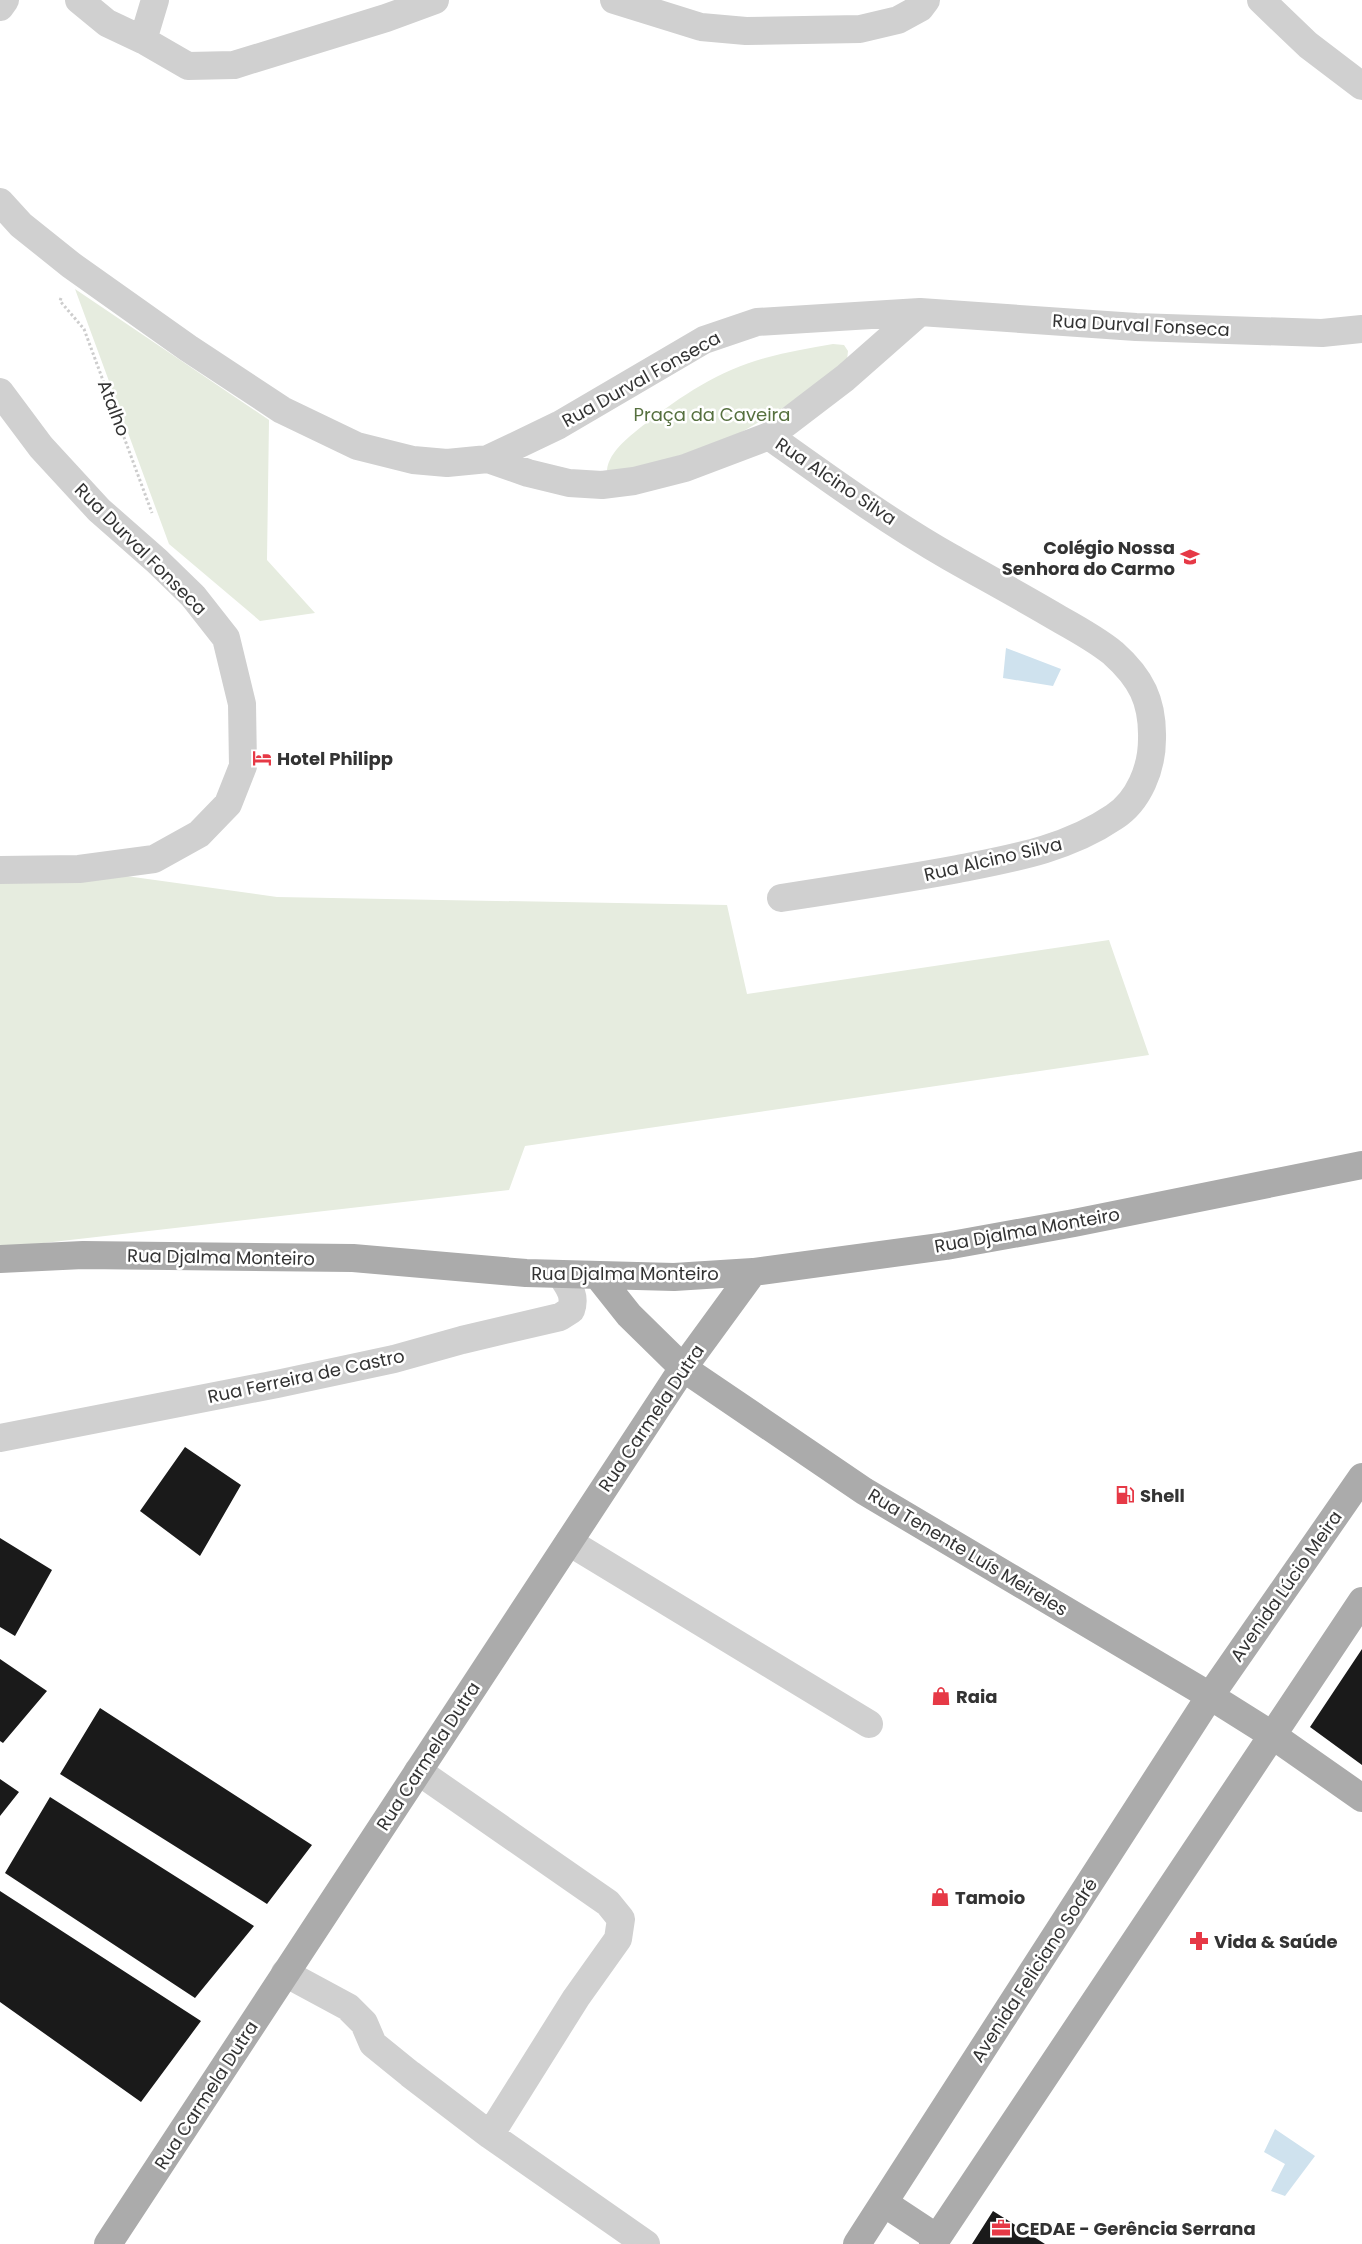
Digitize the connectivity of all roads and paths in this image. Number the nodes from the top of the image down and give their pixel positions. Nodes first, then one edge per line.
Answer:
1 (5, 0) edge
2 (79, 0) edge
3 (155, 0) edge
4 (434, 0) edge
5 (614, 0) edge
6 (926, 0) edge
7 (1261, 0) edge
8 (0, 7) edge
9 (143, 40) junction
10 (1362, 86) edge
11 (0, 202) edge
12 (71, 266) junction
13 (920, 312) junction
14 (1362, 329) edge
15 (0, 392) edge
16 (769, 436) junction
17 (488, 459) junction
18 (157, 561) junction
19 (0, 870) edge
20 (781, 898) dead end
21 (1362, 1165) edge
22 (0, 1259) edge
23 (753, 1272) junction
24 (561, 1275) junction
25 (598, 1276) junction
26 (683, 1368) junction
27 (0, 1438) edge
28 (1362, 1476) edge
29 (569, 1542) junction
30 (1362, 1601) edge
31 (1210, 1696) junction
32 (869, 1724) dead end
33 (1272, 1736) junction
34 (418, 1771) junction
35 (1362, 1798) edge
36 (285, 1974) junction
37 (490, 2135) junction
38 (884, 2203) junction
39 (935, 2241) edge
40 (108, 2244) edge
41 (646, 2244) edge
42 (857, 2244) edge

1 - 8 street
2 - 9 street
3 - 9 street
4 - 9 street
5 - 6 street
7 - 10 street
11 - 12 street, Rua Durval Fonseca
12 - 17 street, Rua Durval Fonseca
12 - 18 path, Atalho
13 - 14 street, Rua Durval Fonseca
13 - 16 street, Rua Durval Fonseca
13 - 17 street, Rua Durval Fonseca
15 - 18 street, Rua Durval Fonseca
16 - 17 street, Rua Durval Fonseca
16 - 20 street, Rua Alcino Silva
18 - 19 street, Rua Durval Fonseca
21 - 23 main road, Rua Djalma Monteiro
22 - 24 main road, Rua Djalma Monteiro
23 - 25 main road, Rua Djalma Monteiro
23 - 26 main road, Rua Carmela Dutra
24 - 25 main road, Rua Djalma Monteiro
24 - 27 street, Rua Ferreira de Castro
25 - 26 main road, Rua Tenente Luís Meireles
26 - 29 main road, Rua Carmela Dutra
26 - 31 main road, Rua Tenente Luís Meireles
28 - 31 main road, Avenida Lúcio Meira
29 - 32 street
29 - 34 main road, Rua Carmela Dutra
30 - 33 main road
31 - 33 main road, Rua Tenente Luís Meireles
31 - 38 main road, Avenida Feliciano Sodré
33 - 35 main road, Rua Tenente Luís Meireles
33 - 39 main road
34 - 36 main road, Rua Carmela Dutra
34 - 37 street
36 - 37 street
36 - 40 main road, Rua Carmela Dutra
37 - 41 street
38 - 39 main road
38 - 42 main road, Avenida Feliciano Sodré

